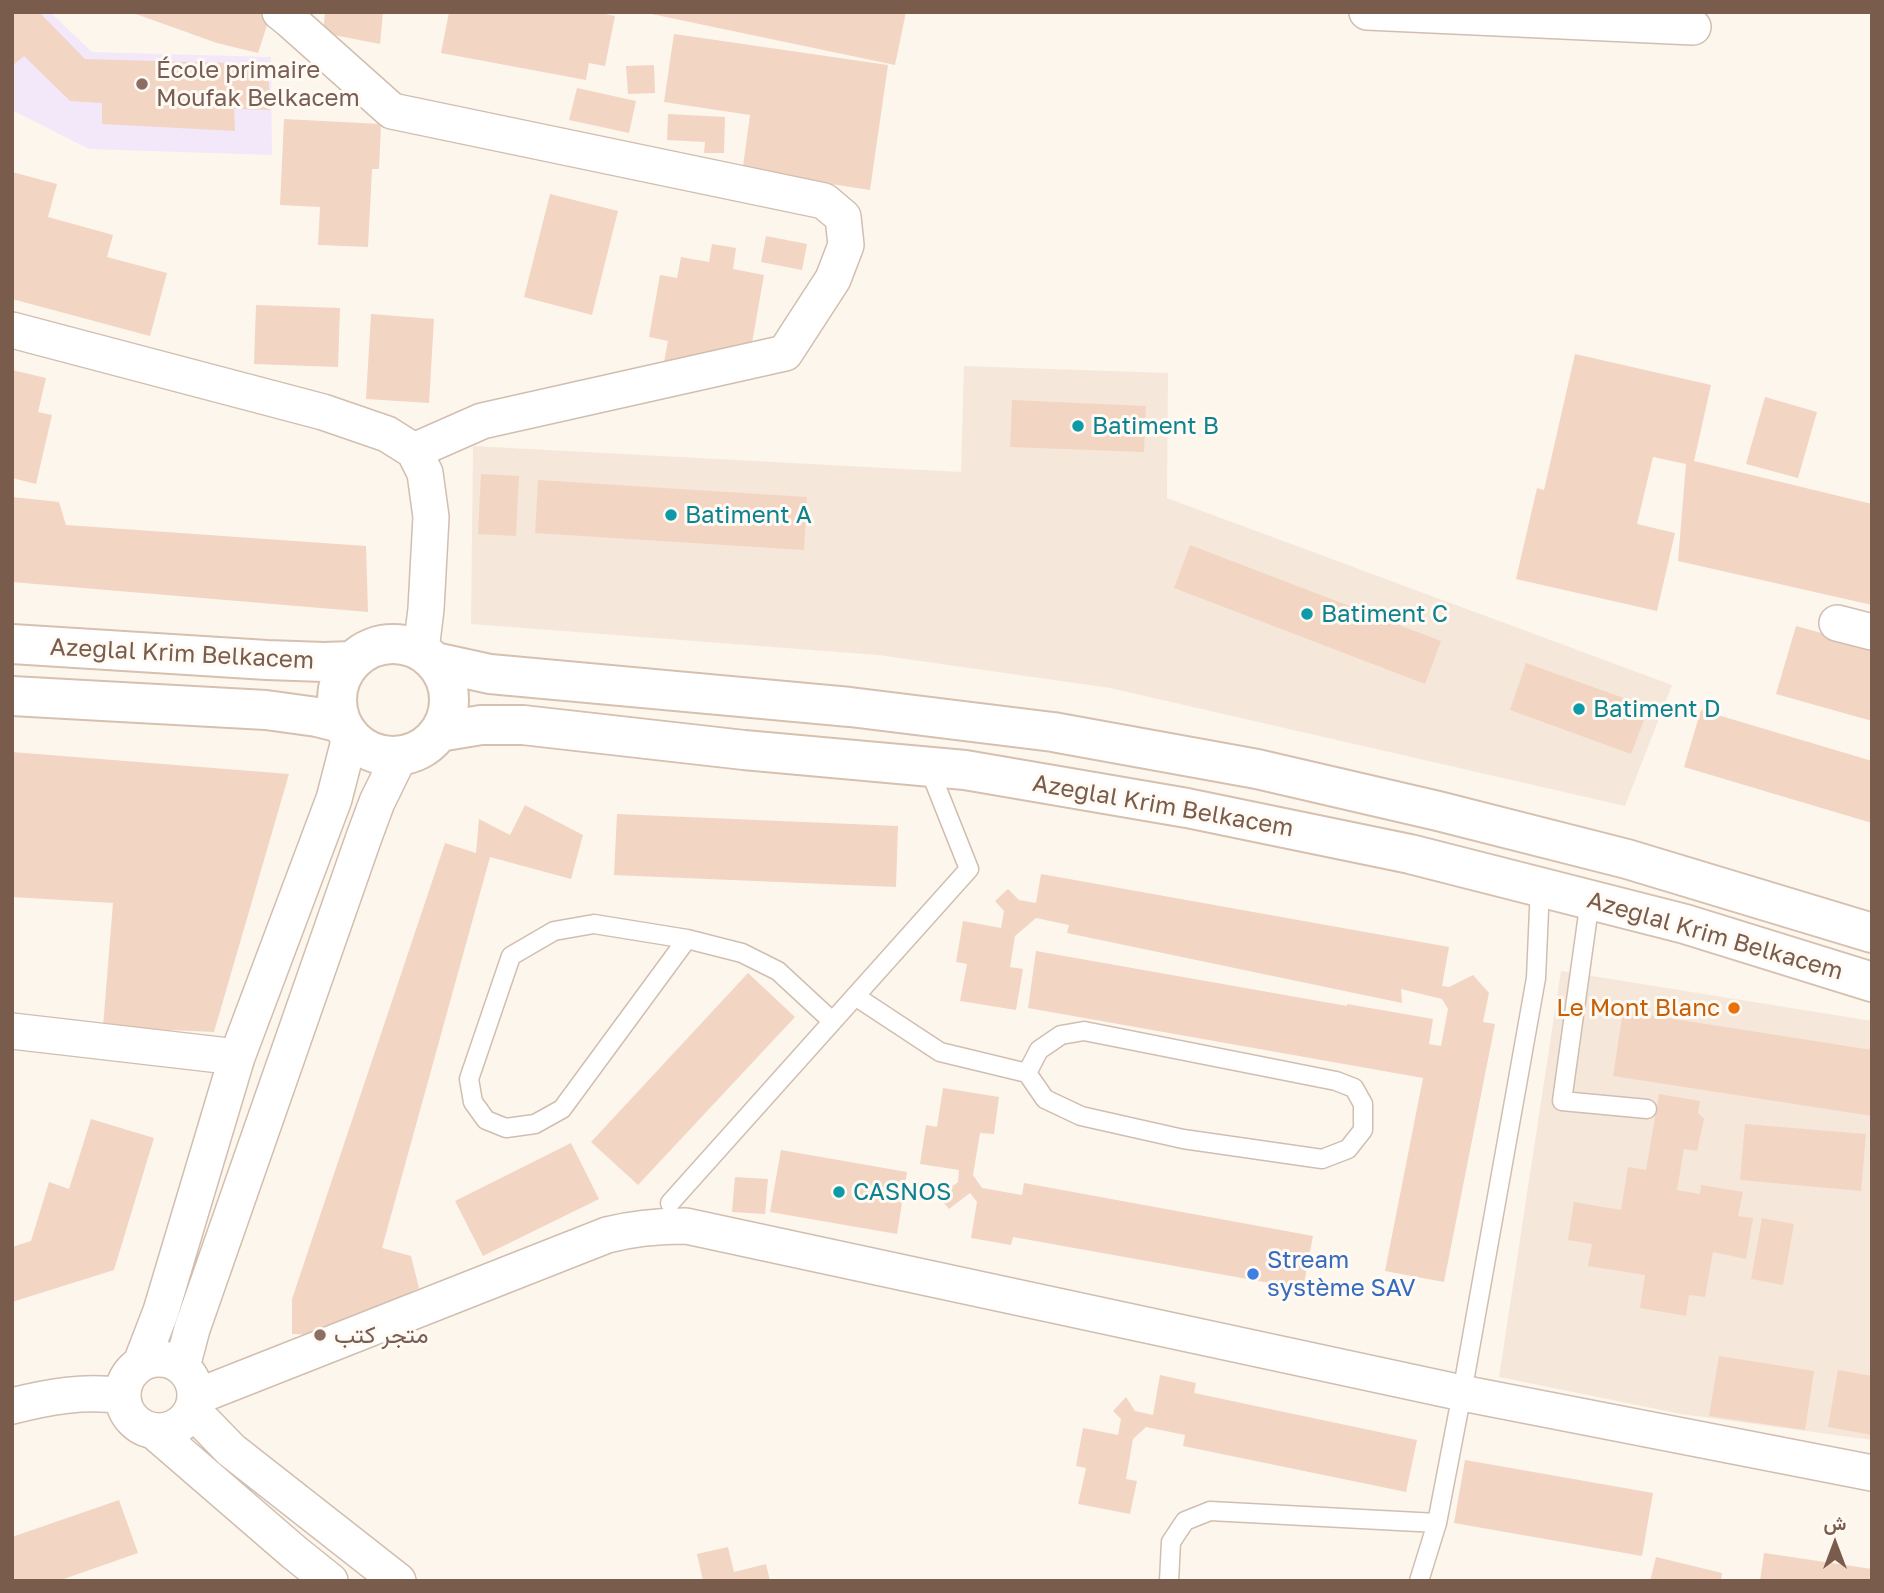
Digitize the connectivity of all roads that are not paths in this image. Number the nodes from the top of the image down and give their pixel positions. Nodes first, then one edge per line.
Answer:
1 (280, 12) edge
2 (1367, 12) edge
3 (1693, 26) dead end
4 (12, 330) edge
5 (414, 451) junction
6 (1837, 623) dead end
7 (1872, 632) edge
8 (12, 644) edge
9 (428, 656) junction
10 (352, 661) junction
11 (12, 696) edge
12 (346, 730) junction
13 (439, 732) junction
14 (400, 755) junction
15 (928, 766) junction
16 (1540, 887) junction
17 (1591, 901) junction
18 (1872, 933) edge
19 (687, 939) junction
20 (1872, 982) edge
21 (855, 996) junction
22 (832, 1021) junction
23 (12, 1031) edge
24 (237, 1057) junction
25 (1027, 1073) junction
26 (1647, 1109) dead end
27 (670, 1203) dead end
28 (141, 1363) junction
29 (190, 1391) junction
30 (1462, 1393) junction
31 (122, 1396) junction
32 (12, 1406) edge
33 (155, 1432) junction
34 (1872, 1473) edge
35 (1437, 1523) junction
36 (297, 1567) edge
37 (330, 1581) edge
38 (398, 1581) edge
39 (1169, 1581) edge
40 (1419, 1581) edge

1 - 5 street
2 - 3 street
4 - 5 street
5 - 9 street
6 - 7 street
8 - 10 main road, Azeglal Krim Belkacem
9 - 10 main road
9 - 13 main road
9 - 18 main road
10 - 12 main road
11 - 12 main road, Azeglal Krim Belkacem
12 - 14 main road
12 - 24 street
13 - 14 main road
13 - 15 main road, Azeglal Krim Belkacem
14 - 29 street
15 - 16 main road, Azeglal Krim Belkacem
15 - 21 lane
16 - 17 main road, Azeglal Krim Belkacem
16 - 30 lane
17 - 20 main road, Azeglal Krim Belkacem
17 - 26 lane
19 - 19 lane
19 - 22 lane
21 - 22 lane
21 - 25 lane
22 - 27 lane
23 - 24 street
24 - 28 street
25 - 25 lane
28 - 29 street
28 - 31 street
29 - 30 street
29 - 33 street
29 - 38 street
30 - 34 street
30 - 35 lane
31 - 32 street
31 - 33 street
33 - 36 street
35 - 39 lane
35 - 40 lane
36 - 37 street

